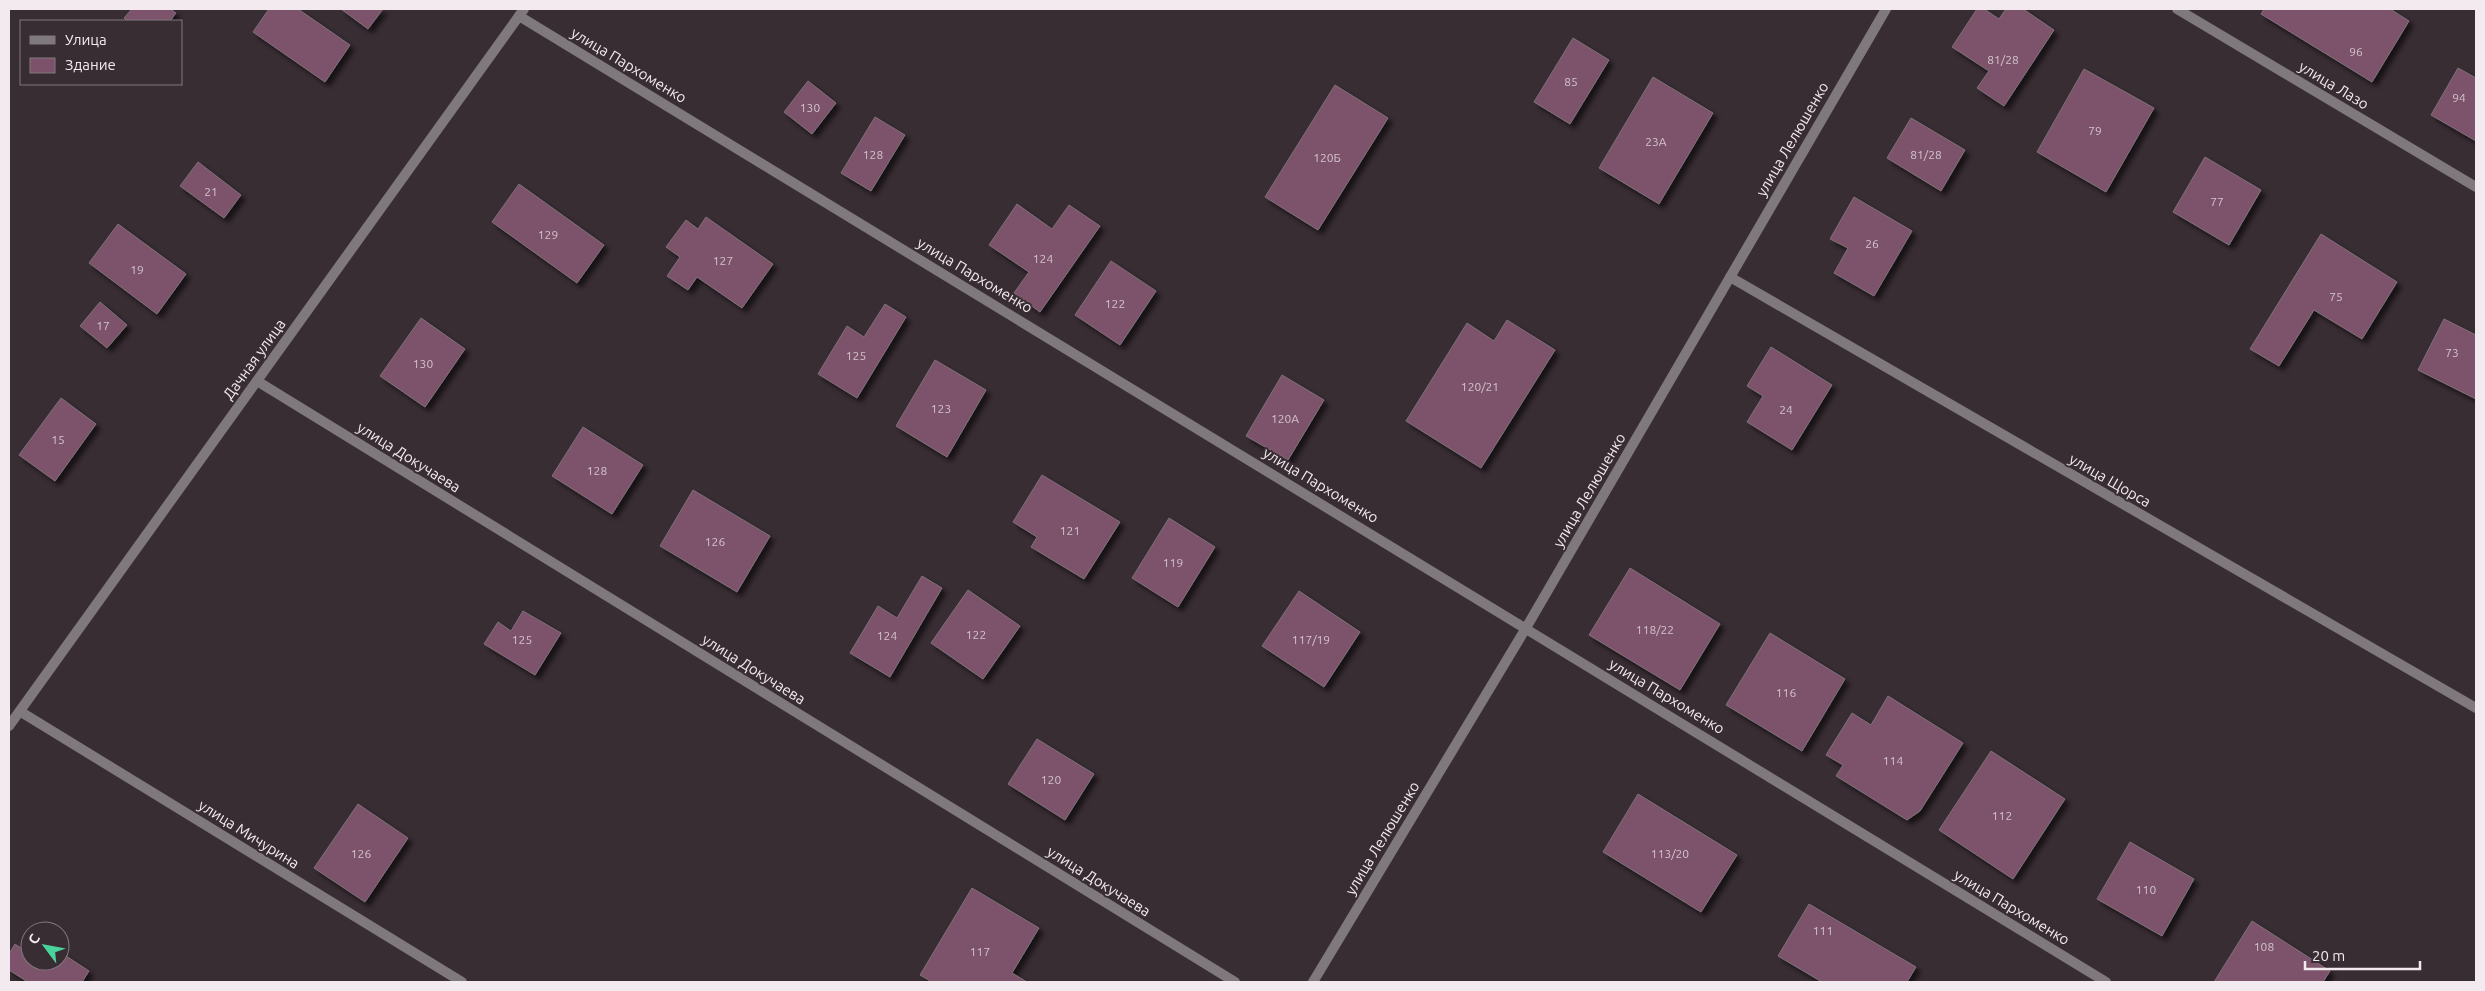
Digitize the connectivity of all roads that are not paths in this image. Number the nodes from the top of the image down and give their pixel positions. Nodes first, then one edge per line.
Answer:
1 (1886, 9) edge
2 (2177, 9) edge
3 (521, 12) edge
4 (2476, 186) edge
5 (1730, 277) junction
6 (257, 381) junction
7 (1526, 628) junction
8 (2476, 708) edge
9 (21, 712) junction
10 (9, 726) edge
11 (462, 982) edge
12 (1235, 982) edge
13 (1313, 982) edge
14 (2106, 982) edge

1 - 5 street, улица Лелюшенко
2 - 4 street, улица Лазо
3 - 6 street, Дачная улица
3 - 7 street, улица Пархоменко
5 - 7 street, улица Лелюшенко
5 - 8 street, улица Щорса
6 - 9 street, Дачная улица
6 - 12 street, улица Докучаева
7 - 13 street, улица Лелюшенко
7 - 14 street, улица Пархоменко
9 - 10 street, Дачная улица
9 - 11 street, улица Мичурина

